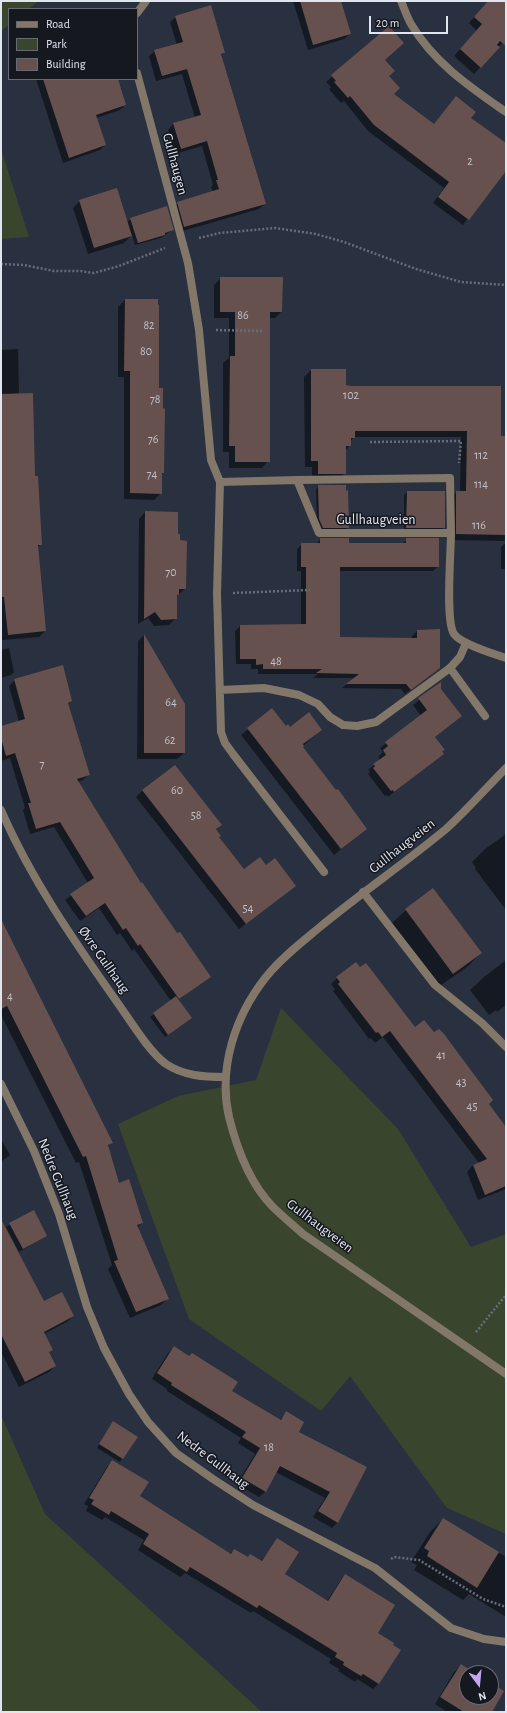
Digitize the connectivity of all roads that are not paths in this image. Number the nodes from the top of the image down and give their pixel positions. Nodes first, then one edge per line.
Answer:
1 (146, 1) edge
2 (401, 1) edge
3 (138, 12) edge
4 (138, 77) edge
5 (506, 112) edge
6 (297, 480) junction
7 (220, 482) junction
8 (451, 533) junction
9 (466, 643) junction
10 (506, 658) edge
11 (450, 668) junction
12 (220, 690) junction
13 (485, 716) dead end
14 (506, 768) edge
15 (1, 810) edge
16 (324, 872) dead end
17 (363, 892) junction
18 (506, 1048) edge
19 (224, 1077) junction
20 (1, 1084) edge
21 (506, 1374) edge
22 (506, 1642) edge

1 - 3 street
2 - 5 street
4 - 7 street, Gullhaugen
6 - 7 street
6 - 8 street, Gullhaugveien
6 - 8 street
7 - 12 street
8 - 9 street
9 - 10 street
9 - 11 street
11 - 12 street
11 - 13 street
12 - 16 street
14 - 17 street, Gullhaugveien
15 - 19 street, Øvre Gullhaug
17 - 18 street, Gullhaugveien
17 - 19 street, Gullhaugveien
19 - 21 street, Gullhaugveien
20 - 22 street, Nedre Gullhaug

